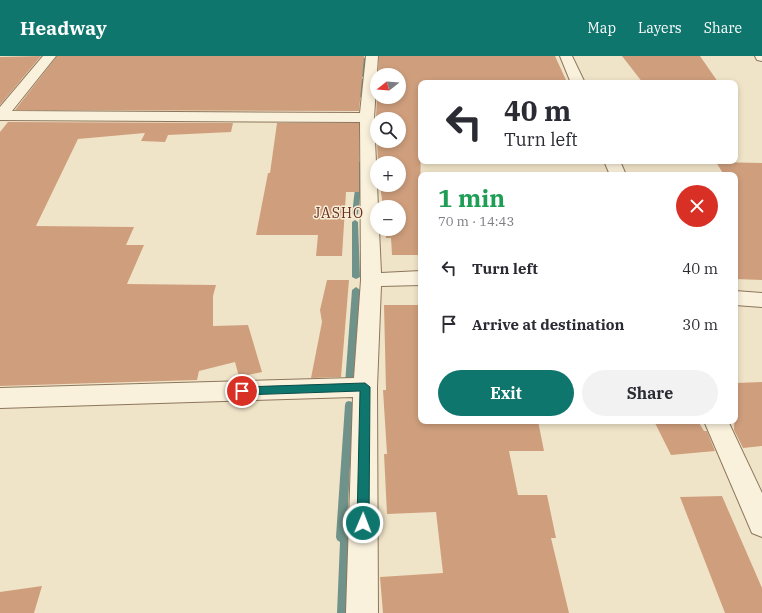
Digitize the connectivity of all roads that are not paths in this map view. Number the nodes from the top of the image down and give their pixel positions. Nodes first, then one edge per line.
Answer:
1 (50, 56) edge
2 (372, 56) edge
3 (566, 56) edge
4 (577, 80) edge
5 (0, 115) edge
6 (367, 118) junction
7 (418, 278) edge
8 (371, 280) junction
9 (738, 298) edge
10 (762, 300) edge
11 (365, 387) junction
12 (0, 398) edge
13 (717, 424) edge
14 (762, 524) edge
15 (362, 613) edge

1 - 5 street
2 - 6 street
3 - 4 street
5 - 6 street
6 - 8 street
7 - 8 street
8 - 11 street
9 - 10 street
11 - 12 street
11 - 15 street
13 - 14 street

